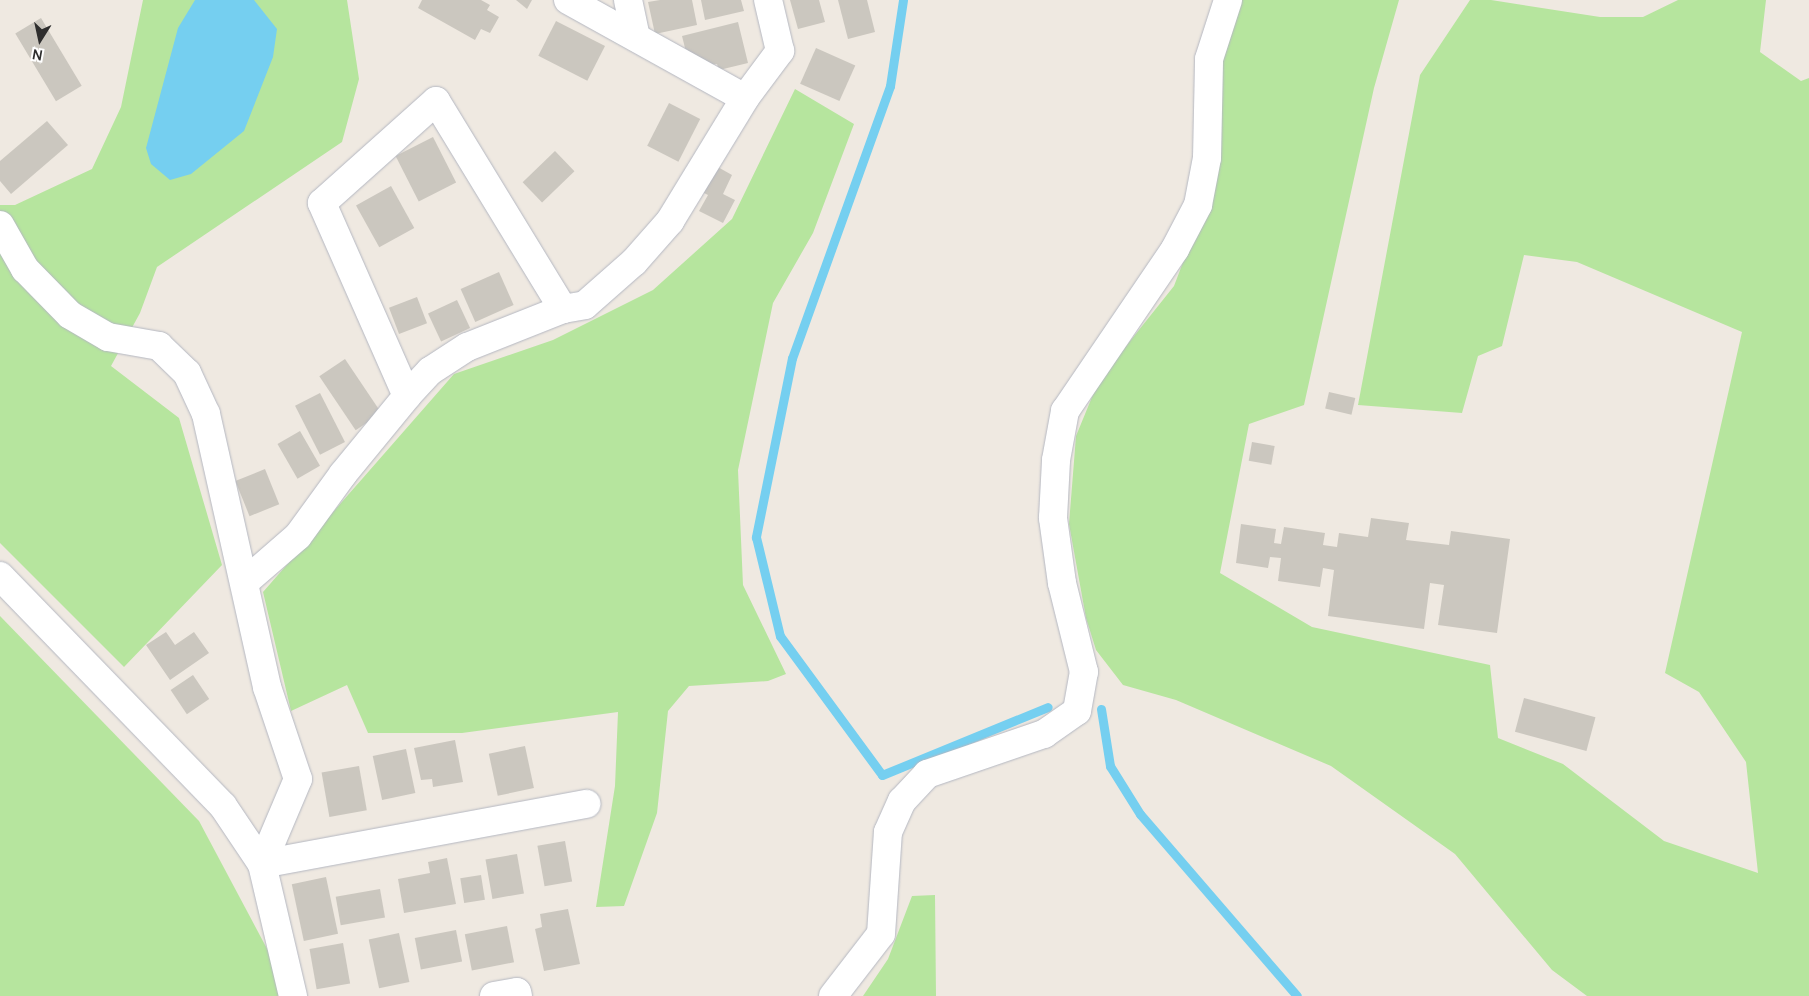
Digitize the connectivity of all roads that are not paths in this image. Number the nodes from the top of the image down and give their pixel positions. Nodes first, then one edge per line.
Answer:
1 (568, 0) edge
2 (628, 0) edge
3 (768, 0) edge
4 (1228, 0) edge
5 (636, 38) junction
6 (745, 98) junction
7 (0, 225) edge
8 (563, 309) junction
9 (407, 396) junction
10 (0, 576) edge
11 (245, 582) junction
12 (587, 804) dead end
13 (262, 864) junction
14 (293, 996) edge
15 (494, 996) edge
16 (518, 996) edge
17 (833, 996) edge

1 - 5 street
2 - 5 street
3 - 6 street
4 - 17 street
5 - 6 street
6 - 8 street
7 - 11 street
8 - 9 street
8 - 9 street
9 - 11 street
10 - 13 street
11 - 13 street
12 - 13 street
13 - 14 street
15 - 16 street

